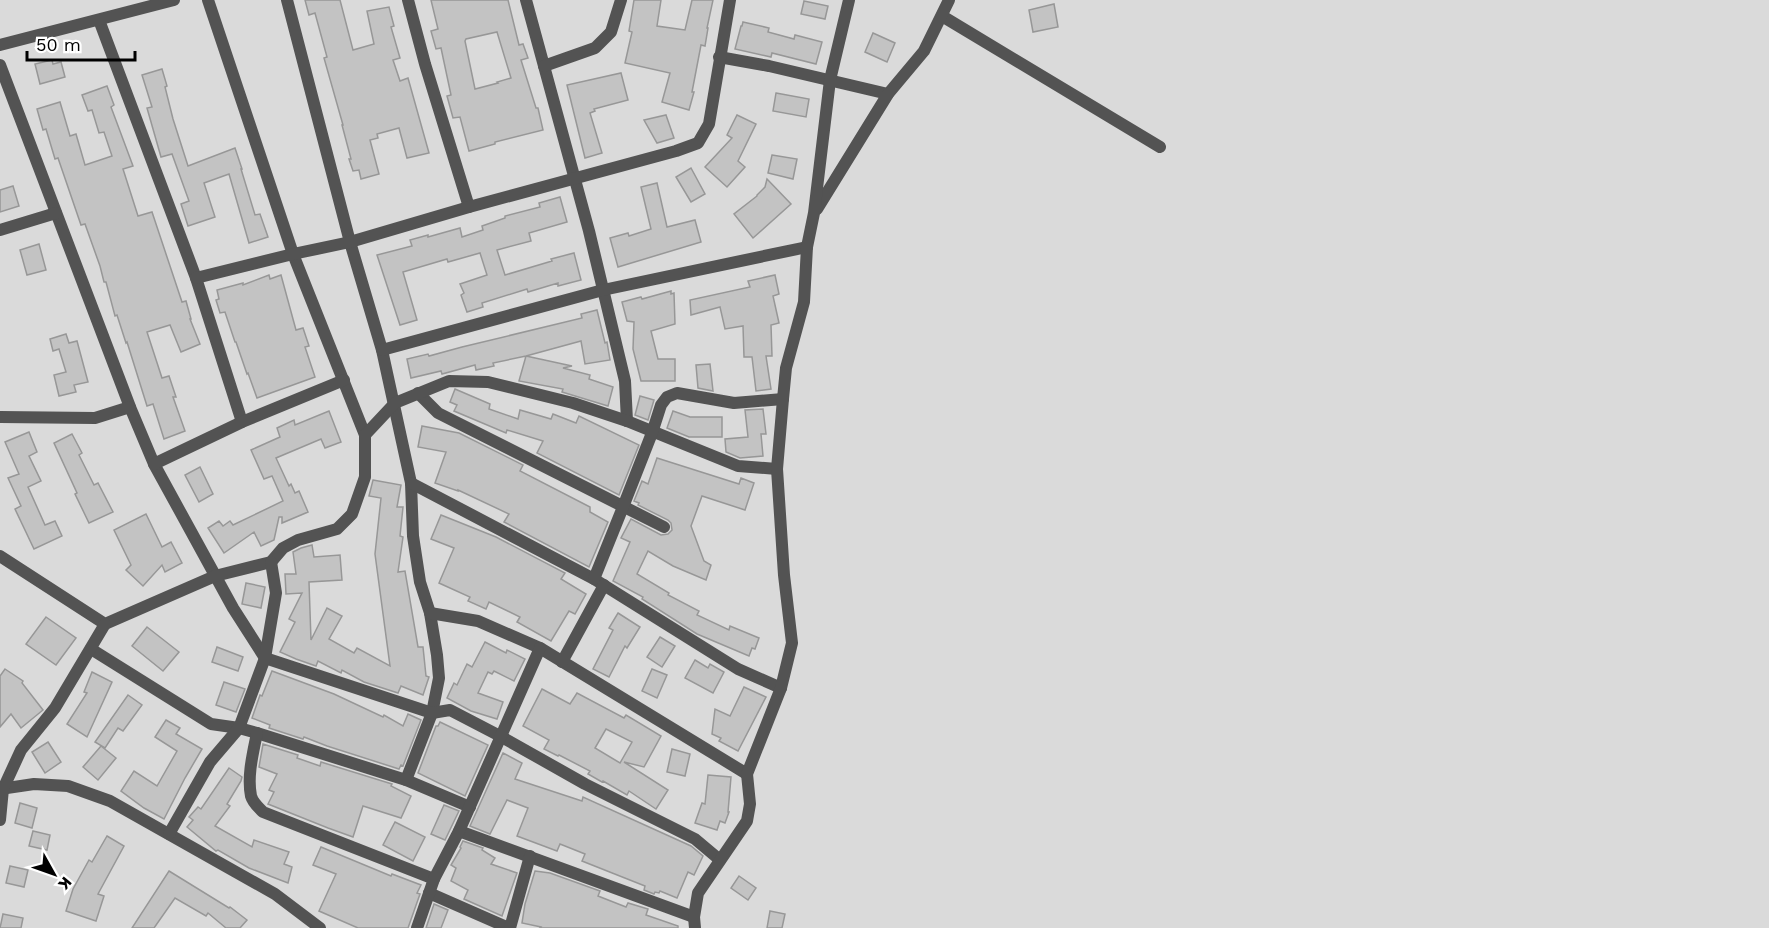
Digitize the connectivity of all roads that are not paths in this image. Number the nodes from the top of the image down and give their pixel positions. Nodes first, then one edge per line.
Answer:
1 (174, 0) edge
2 (208, 0) edge
3 (286, 0) edge
4 (408, 0) edge
5 (526, 0) edge
6 (621, 0) edge
7 (730, 0) edge
8 (849, 0) edge
9 (949, 0) edge
10 (942, 16) junction
11 (99, 20) junction
12 (0, 45) edge
13 (719, 57) junction
14 (0, 65) edge
15 (544, 66) junction
16 (830, 80) junction
17 (888, 94) junction
18 (1160, 147) dead end
19 (576, 178) junction
20 (468, 207) junction
21 (56, 213) junction
22 (814, 213) junction
23 (0, 230) edge
24 (350, 243) junction
25 (807, 247) junction
26 (293, 254) junction
27 (196, 278) junction
28 (603, 290) junction
29 (382, 350) junction
30 (344, 380) junction
31 (418, 393) junction
32 (783, 399) junction
33 (395, 403) junction
34 (130, 407) junction
35 (0, 417) edge
36 (627, 421) junction
37 (242, 422) junction
38 (652, 433) junction
39 (364, 435) junction
40 (154, 464) junction
41 (777, 469) junction
42 (411, 483) junction
43 (623, 507) junction
44 (664, 528) dead end
45 (0, 556) edge
46 (271, 562) junction
47 (215, 576) junction
48 (599, 582) junction
49 (430, 613) junction
50 (105, 624) junction
51 (540, 648) junction
52 (91, 649) junction
53 (265, 658) junction
54 (562, 662) junction
55 (781, 688) junction
56 (432, 713) junction
57 (239, 728) junction
58 (257, 733) junction
59 (500, 736) junction
60 (747, 774) junction
61 (406, 780) junction
62 (2, 789) edge
63 (470, 807) junction
64 (0, 820) edge
65 (459, 831) junction
66 (169, 834) junction
67 (530, 856) junction
68 (720, 860) junction
69 (434, 879) junction
70 (429, 893) junction
71 (694, 922) edge
72 (320, 928) edge
73 (417, 928) edge
74 (510, 928) edge

1 - 11 street
2 - 26 street
3 - 24 street
4 - 20 street
5 - 15 street
6 - 15 street
7 - 13 street
8 - 16 street
9 - 10 street
10 - 17 street
10 - 18 street
11 - 12 street
11 - 27 street
13 - 16 street
13 - 19 street
14 - 21 street
15 - 19 street
16 - 17 street
16 - 22 street
17 - 22 street
19 - 20 street
19 - 28 street
20 - 24 street
21 - 23 street
21 - 34 street
22 - 25 street
24 - 26 street
24 - 29 street
25 - 28 street
25 - 32 street
26 - 27 street
26 - 30 street
27 - 37 street
28 - 29 street
28 - 36 street
29 - 33 street
30 - 37 street
30 - 39 street
31 - 33 street
31 - 36 street
31 - 43 street
32 - 38 street
32 - 41 street
33 - 39 street
33 - 42 street
34 - 35 street
34 - 40 street
36 - 38 street
37 - 40 street
38 - 41 street
38 - 43 street
39 - 46 street
40 - 47 street
41 - 55 street
42 - 48 street
42 - 49 street
43 - 44 street
43 - 48 street
45 - 50 street
46 - 47 street
46 - 53 street
47 - 50 street
47 - 53 street
48 - 54 street
48 - 55 street
49 - 51 street
49 - 56 street
50 - 52 street
51 - 54 street
51 - 59 street
52 - 57 street
52 - 62 street
53 - 56 street
53 - 57 street
54 - 60 street
55 - 60 street
56 - 59 street
56 - 61 street
57 - 58 street
57 - 66 street
58 - 61 street
58 - 69 street
59 - 63 street
59 - 68 street
60 - 68 street
61 - 63 street
62 - 64 street
62 - 66 street
63 - 65 street
65 - 67 street
65 - 69 street
66 - 72 street
67 - 71 street
67 - 74 street
68 - 71 street
69 - 70 street
70 - 73 street
70 - 74 street

